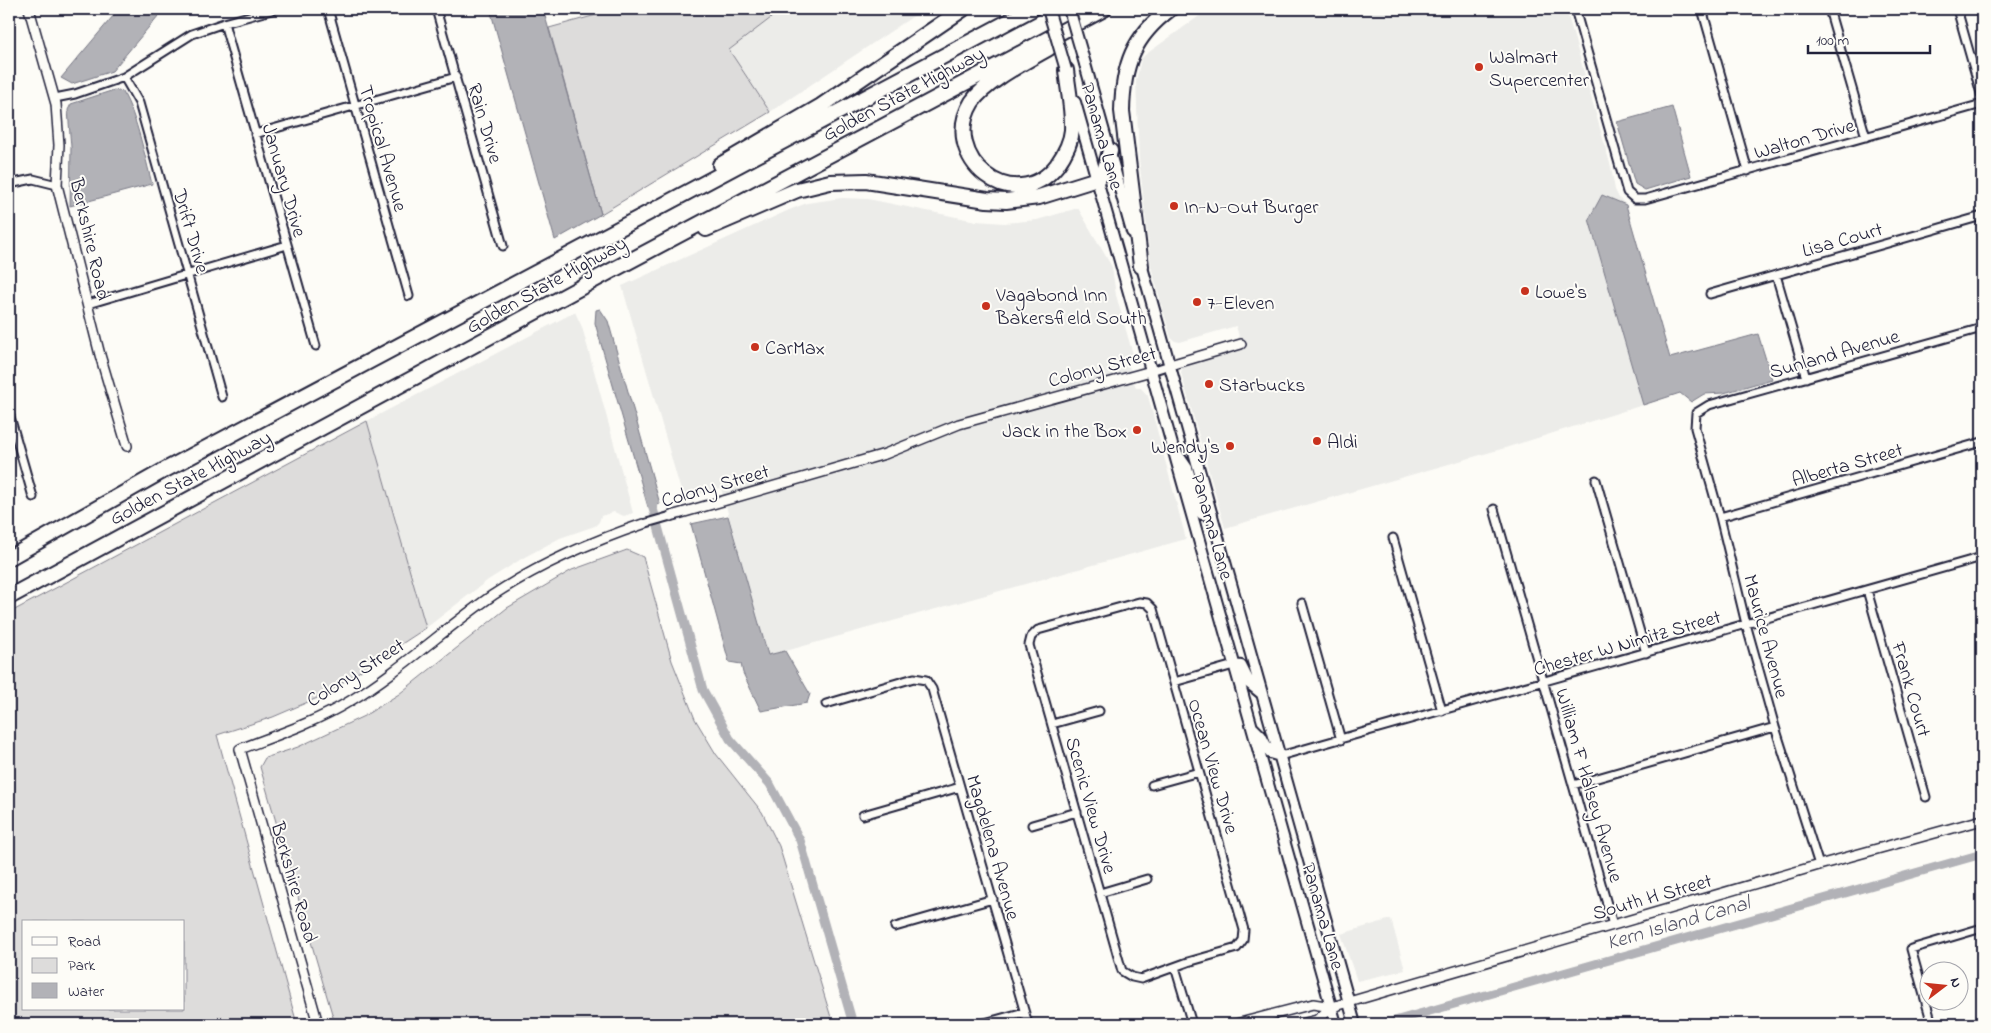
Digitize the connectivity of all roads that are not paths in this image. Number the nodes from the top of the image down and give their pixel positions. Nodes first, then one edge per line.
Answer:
1 (29, 9) edge
2 (275, 9) edge
3 (328, 9) edge
4 (436, 9) edge
5 (963, 9) edge
6 (1023, 9) edge
7 (1032, 9) edge
8 (1048, 9) edge
9 (1069, 9) edge
10 (1104, 9) edge
11 (1112, 9) edge
12 (1170, 9) edge
13 (1575, 9) edge
14 (1702, 9) edge
15 (1829, 9) edge
16 (1957, 9) edge
17 (224, 23) junction
18 (963, 46) junction
19 (1066, 70) junction
20 (124, 77) junction
21 (456, 77) junction
22 (1982, 97) edge
23 (55, 98) junction
24 (1982, 104) edge
25 (355, 106) junction
26 (255, 134) junction
27 (1866, 137) junction
28 (1110, 151) junction
29 (1748, 171) junction
30 (1097, 179) junction
31 (9, 184) edge
32 (58, 185) junction
33 (1982, 216) edge
34 (596, 241) junction
35 (287, 245) junction
36 (503, 246) dead end
37 (1141, 266) junction
38 (609, 272) junction
39 (188, 275) junction
40 (1776, 275) junction
41 (1710, 294) dead end
42 (409, 296) dead end
43 (88, 304) junction
44 (1982, 328) edge
45 (1241, 344) dead end
46 (316, 346) dead end
47 (1170, 365) junction
48 (1150, 371) junction
49 (1806, 378) junction
50 (222, 397) dead end
51 (9, 413) edge
52 (1696, 413) joint
53 (1982, 442) edge
54 (127, 446) dead end
55 (1172, 447) junction
56 (1596, 480) dead end
57 (32, 497) dead end
58 (1494, 509) dead end
59 (1212, 515) junction
60 (671, 516) joint
61 (1720, 517) junction
62 (643, 524) joint
63 (1393, 538) dead end
64 (1982, 557) edge
65 (9, 558) edge
66 (1867, 590) junction
67 (9, 597) edge
68 (1147, 603) joint
69 (1302, 604) dead end
70 (1746, 624) junction
71 (1646, 653) junction
72 (1234, 665) junction
73 (1174, 682) junction
74 (1544, 682) junction
75 (1261, 693) junction
76 (826, 704) dead end
77 (1099, 711) dead end
78 (1442, 711) junction
79 (1052, 724) junction
80 (1251, 726) junction
81 (1775, 727) junction
82 (1341, 740) junction
83 (240, 749) joint
84 (1280, 756) junction
85 (1199, 772) junction
86 (1152, 785) dead end
87 (1573, 785) junction
88 (960, 787) junction
89 (1926, 797) dead end
90 (1077, 812) junction
91 (863, 815) dead end
92 (1982, 820) edge
93 (1032, 826) dead end
94 (1819, 866) junction
95 (1147, 879) dead end
96 (1100, 893) junction
97 (992, 900) junction
98 (1613, 925) junction
99 (895, 927) dead end
100 (1982, 928) edge
101 (1176, 967) junction
102 (1349, 1002) junction
103 (1332, 1007) junction
104 (1024, 1012) junction
105 (1245, 1023) edge
106 (318, 1024) edge
107 (981, 1024) edge
108 (1028, 1024) edge
109 (1192, 1024) edge
110 (1236, 1024) edge
111 (1301, 1024) edge
112 (1336, 1024) edge
113 (1355, 1024) edge
114 (1932, 1024) edge

1 - 23 street, Berkshire Road
2 - 17 street
3 - 25 street, Tropical Avenue
4 - 21 street, Rain Drive
5 - 34 highway
6 - 18 highway
7 - 18 highway, Golden State Highway
8 - 19 main road, Panama Lane, bridge
9 - 28 main road, Panama Lane, bridge
10 - 38 highway, Golden State Highway
11 - 19 highway
12 - 37 highway
13 - 29 street, Walton Drive
14 - 29 street
15 - 27 street
16 - 22 street
17 - 20 street
17 - 26 street, January Drive
18 - 34 highway, Golden State Highway
19 - 30 main road, Panama Lane
20 - 23 street
20 - 39 street, Drift Drive
21 - 25 street
21 - 36 street, Rain Drive
23 - 32 street, Berkshire Road
24 - 27 street, Walton Drive
25 - 26 street
25 - 42 street, Tropical Avenue
26 - 35 street, January Drive
27 - 29 street, Walton Drive
28 - 30 highway
28 - 37 main road, Panama Lane
30 - 38 highway
30 - 48 main road, Panama Lane
31 - 32 street
32 - 43 street, Berkshire Road
33 - 40 street, Lisa Court
34 - 65 highway, Golden State Highway
35 - 39 street
35 - 46 street, January Drive
37 - 47 main road, Panama Lane
38 - 67 highway, Golden State Highway
39 - 43 street
39 - 50 street, Drift Drive
40 - 41 street, Lisa Court
40 - 49 street
43 - 54 street, Berkshire Road
44 - 49 street, Sunland Avenue
45 - 47 street, Colony Street
47 - 48 street, Colony Street
47 - 59 main road, Panama Lane
48 - 55 main road, Panama Lane
48 - 60 street, Colony Street
49 - 52 street, Sunland Avenue
51 - 57 street
52 - 61 street, Maurice Avenue
53 - 61 street, Alberta Street
55 - 59 main road
55 - 72 main road, Panama Lane
56 - 71 street
58 - 74 street, William F Halsey Avenue
59 - 75 main road, Panama Lane
60 - 62 street, Colony Street
61 - 70 street, Maurice Avenue
62 - 83 street, Colony Street
63 - 78 street
64 - 66 street, Chester W Nimitz Street
66 - 70 street, Chester W Nimitz Street
66 - 89 street, Frank Court
68 - 73 street, Ocean View Drive
68 - 79 street, Scenic View Drive
69 - 82 street
70 - 71 street, Chester W Nimitz Street
70 - 81 street, Maurice Avenue
71 - 74 street, Chester W Nimitz Street
72 - 73 street
72 - 75 main road
72 - 80 main road, Panama Lane
73 - 85 street, Ocean View Drive
74 - 78 street, Chester W Nimitz Street
74 - 87 street, William F Halsey Avenue
75 - 84 main road, Panama Lane
76 - 88 street, Magdelena Avenue
77 - 79 street
78 - 82 street, Chester W Nimitz Street
79 - 90 street, Scenic View Drive
80 - 84 main road
80 - 103 main road, Panama Lane
81 - 87 street
81 - 94 street, Maurice Avenue
82 - 84 street, Chester W Nimitz Street
83 - 106 street, Berkshire Road
84 - 102 main road, Panama Lane
85 - 86 street
85 - 101 street, Ocean View Drive
87 - 98 street, William F Halsey Avenue
88 - 91 street
88 - 97 street, Magdelena Avenue
90 - 93 street
90 - 96 street, Scenic View Drive
92 - 94 street, South H Street
94 - 98 street, South H Street
95 - 96 street
96 - 101 street, Scenic View Drive
97 - 99 street
97 - 104 street, Magdelena Avenue
98 - 102 street, South H Street
100 - 114 street
101 - 109 street
102 - 103 street, South H Street
102 - 113 main road, Panama Lane
103 - 105 street, South H Street
103 - 111 street, South H Street
103 - 112 main road, Panama Lane
104 - 107 street
104 - 108 street, Magdelena Avenue
105 - 110 street, South H Street

